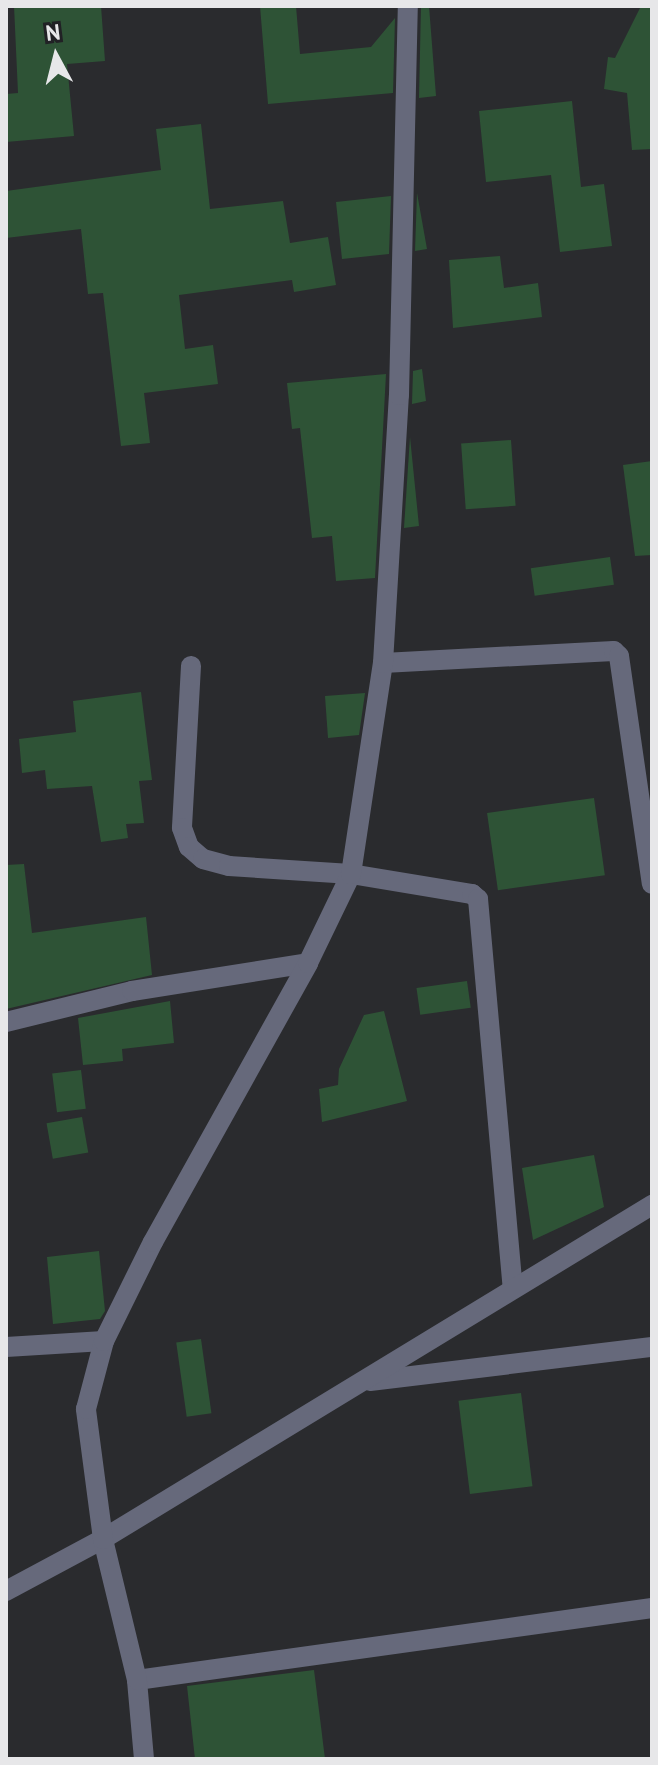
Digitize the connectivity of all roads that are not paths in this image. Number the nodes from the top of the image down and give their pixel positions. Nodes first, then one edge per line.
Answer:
1 (408, 6) edge
2 (383, 663) junction
3 (191, 666) dead end
4 (351, 874) junction
5 (652, 884) edge
6 (308, 963) junction
7 (6, 1022) edge
8 (652, 1205) edge
9 (513, 1288) junction
10 (104, 1341) junction
11 (6, 1347) edge
12 (652, 1347) edge
13 (364, 1381) junction
14 (103, 1539) junction
15 (6, 1591) edge
16 (652, 1608) edge
17 (137, 1680) junction
18 (144, 1759) edge

1 - 2 street
2 - 4 street
2 - 5 street
3 - 4 street
4 - 6 street
4 - 9 street
6 - 7 street
6 - 10 street
8 - 9 street
9 - 13 street
10 - 11 street
10 - 14 street
12 - 13 street
13 - 14 street
14 - 15 street
14 - 17 street
16 - 17 street
17 - 18 street

